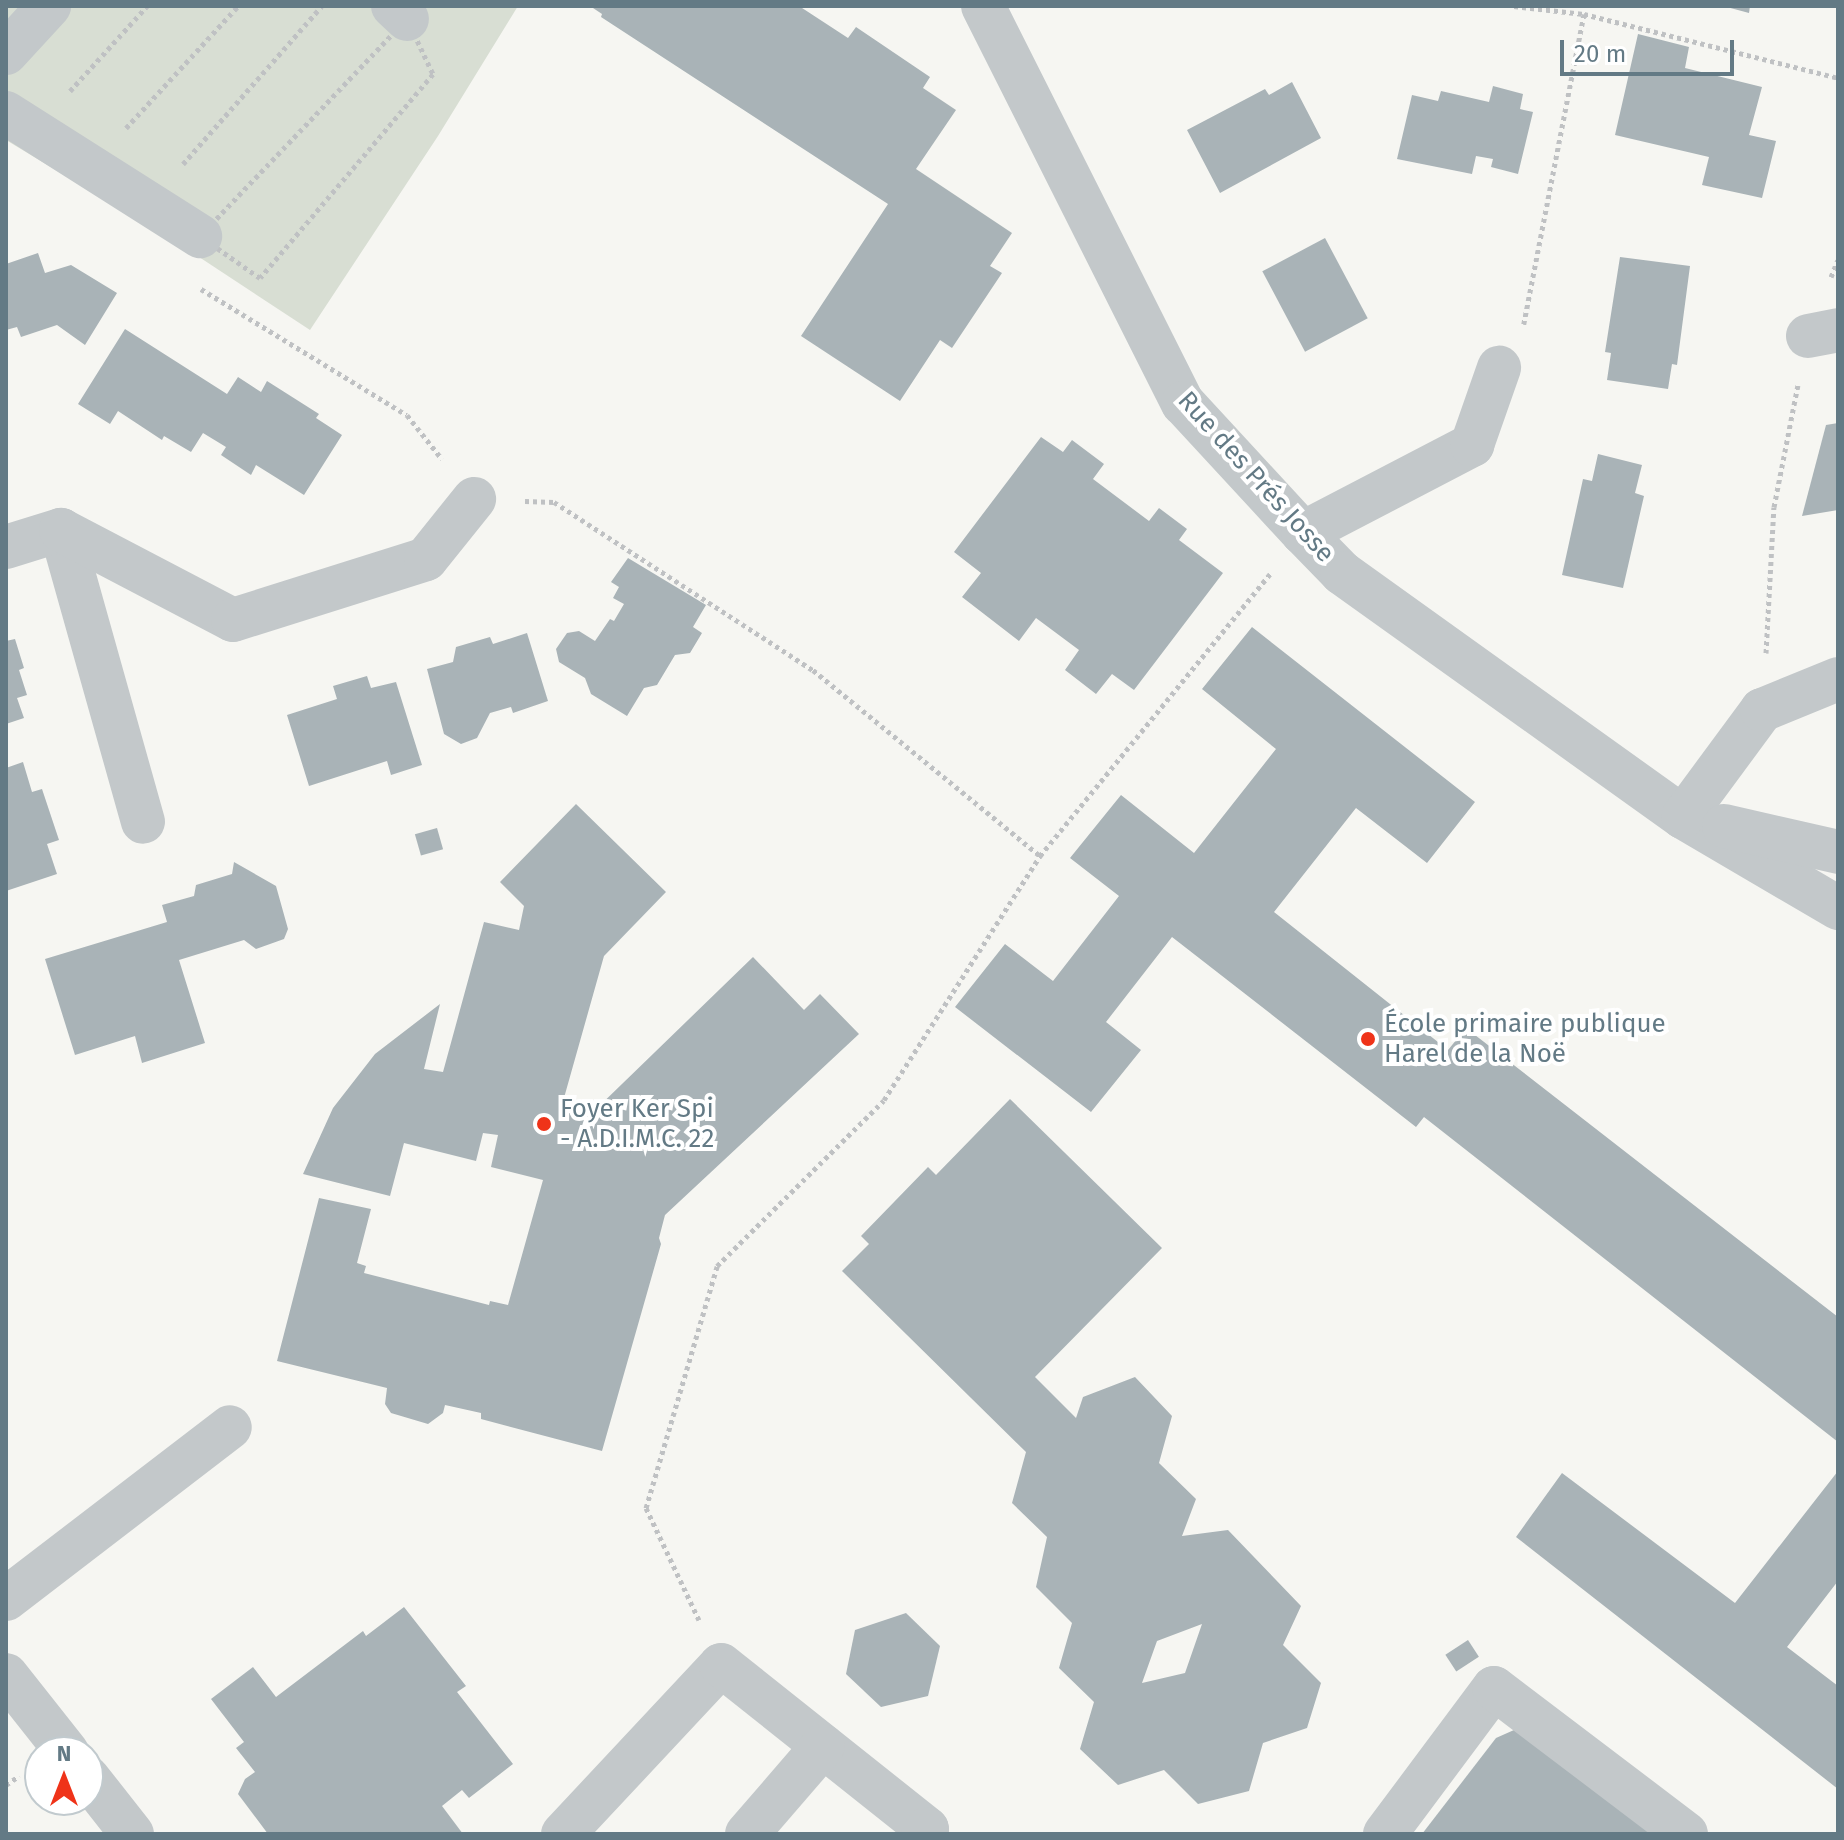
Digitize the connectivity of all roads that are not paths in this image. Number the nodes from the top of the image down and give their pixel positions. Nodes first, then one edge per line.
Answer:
1 (49, 6) edge
2 (983, 6) edge
3 (6, 53) edge
4 (20, 122) edge
5 (200, 236) road end
6 (1499, 368) road end
7 (474, 499) road end
8 (61, 530) junction
9 (1303, 533) junction
10 (6, 547) edge
11 (1838, 679) edge
12 (1683, 817) junction
13 (143, 822) dead end
14 (1838, 852) edge
15 (1838, 908) edge
16 (230, 1427) dead end
17 (6, 1599) edge
18 (6, 1675) edge
19 (54, 1736) edge
20 (823, 1746) junction
21 (104, 1798) edge
22 (925, 1832) edge
23 (132, 1834) edge
24 (563, 1834) edge
25 (747, 1834) edge
26 (1385, 1834) edge
27 (1686, 1834) edge

1 - 3 street
2 - 9 street, Rue des Prés Josse
4 - 5 street
6 - 9 street
7 - 8 street
8 - 10 street
8 - 13 street
9 - 12 street, Rue des Prés Josse
11 - 12 street
12 - 14 street, Rue des Prés Josse
12 - 15 street, Rue des Prés Josse
16 - 17 street
18 - 19 street
20 - 22 street
20 - 24 street
20 - 25 street
21 - 23 street
26 - 27 street

